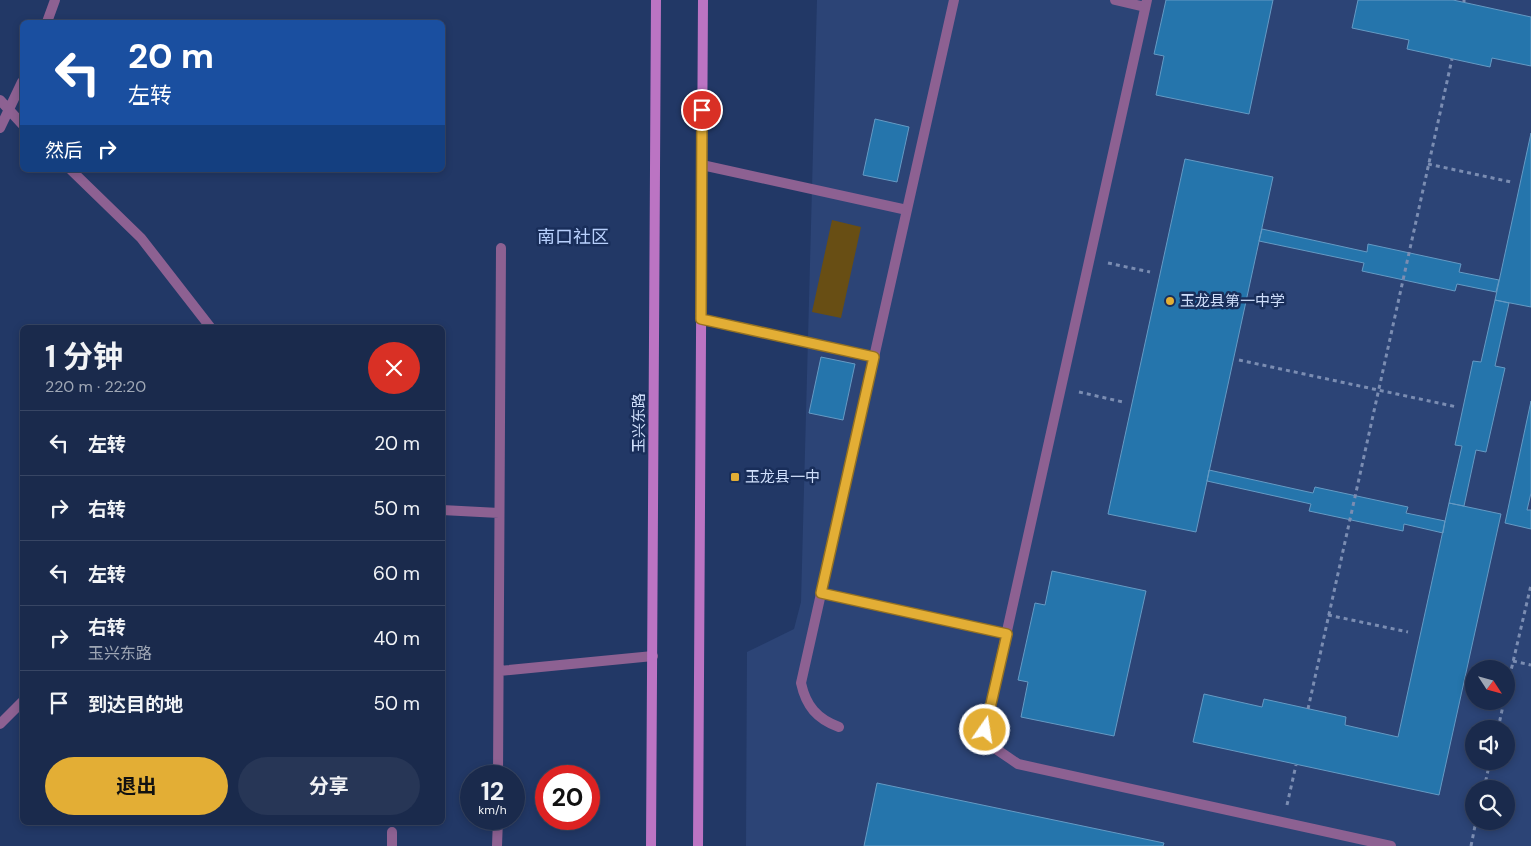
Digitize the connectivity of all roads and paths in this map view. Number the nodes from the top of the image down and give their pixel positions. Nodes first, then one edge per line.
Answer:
1 (55, 0) edge
2 (656, 0) edge
3 (703, 0) edge
4 (954, 0) edge
5 (1115, 0) edge
6 (1146, 3) edge
7 (48, 20) edge
8 (1452, 58) dead end
9 (20, 87) edge
10 (0, 100) edge
11 (10, 112) junction
12 (20, 122) edge
13 (0, 128) edge
14 (702, 164) junction
15 (1428, 164) junction
16 (73, 172) edge
17 (1511, 182) dead end
18 (907, 210) junction
19 (501, 248) dead end
20 (1090, 259) junction
21 (1150, 272) dead end
22 (701, 319) junction
23 (209, 325) edge
24 (874, 357) junction
25 (1239, 360) dead end
26 (1061, 388) junction
27 (1378, 390) junction
28 (1124, 402) dead end
29 (1458, 407) dead end
30 (445, 510) edge
31 (499, 513) junction
32 (1531, 585) edge
33 (821, 593) junction
34 (1328, 615) junction
35 (1408, 632) dead end
36 (1007, 634) junction
37 (653, 656) junction
38 (1513, 660) edge
39 (1515, 661) edge
40 (1531, 665) edge
41 (499, 671) junction
42 (20, 704) edge
43 (1308, 709) dead end
44 (0, 724) edge
45 (839, 728) dead end
46 (498, 765) edge
47 (1296, 765) dead end
48 (1283, 822) junction
49 (498, 830) edge
50 (1474, 830) edge
51 (392, 832) dead end
52 (392, 846) edge
53 (498, 846) edge
54 (651, 846) edge
55 (698, 846) edge
56 (1391, 846) edge
57 (1471, 846) edge

1 - 7 street
2 - 37 main road, 玉兴东路
3 - 14 main road
4 - 18 street
5 - 6 street
6 - 20 street
8 - 15 path
9 - 11 street
10 - 11 street
11 - 12 street
11 - 13 street
14 - 18 street
14 - 22 main road
15 - 17 path
15 - 27 path
16 - 23 street
18 - 24 street
19 - 31 street
20 - 21 path
20 - 26 street
22 - 24 street
22 - 55 main road
24 - 33 street
25 - 27 path
26 - 28 path
26 - 36 street
27 - 29 path
27 - 34 path
30 - 31 street
31 - 41 street
32 - 38 path
33 - 36 street
33 - 45 street
34 - 35 path
34 - 43 path
36 - 48 street
37 - 41 street
37 - 54 main road, 玉兴东路
39 - 40 path
41 - 46 street
42 - 44 street
47 - 48 path
48 - 56 street
49 - 53 street
50 - 57 path
51 - 52 street

